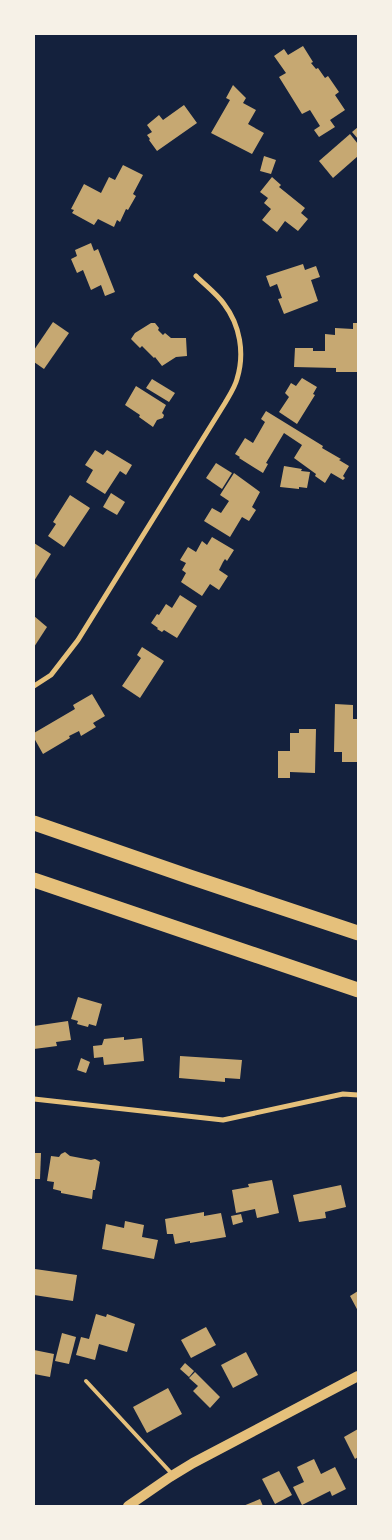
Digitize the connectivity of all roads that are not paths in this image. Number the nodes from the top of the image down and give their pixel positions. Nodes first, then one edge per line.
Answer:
1 (196, 276) dead end
2 (34, 686) edge
3 (34, 823) edge
4 (34, 880) edge
5 (358, 933) edge
6 (358, 990) edge
7 (358, 1095) edge
8 (34, 1099) edge
9 (358, 1376) edge
10 (86, 1382) dead end
11 (173, 1474) junction
12 (128, 1506) edge

1 - 2 street
3 - 5 highway
4 - 6 highway
7 - 8 street
9 - 11 main road
10 - 11 lane
11 - 12 main road

